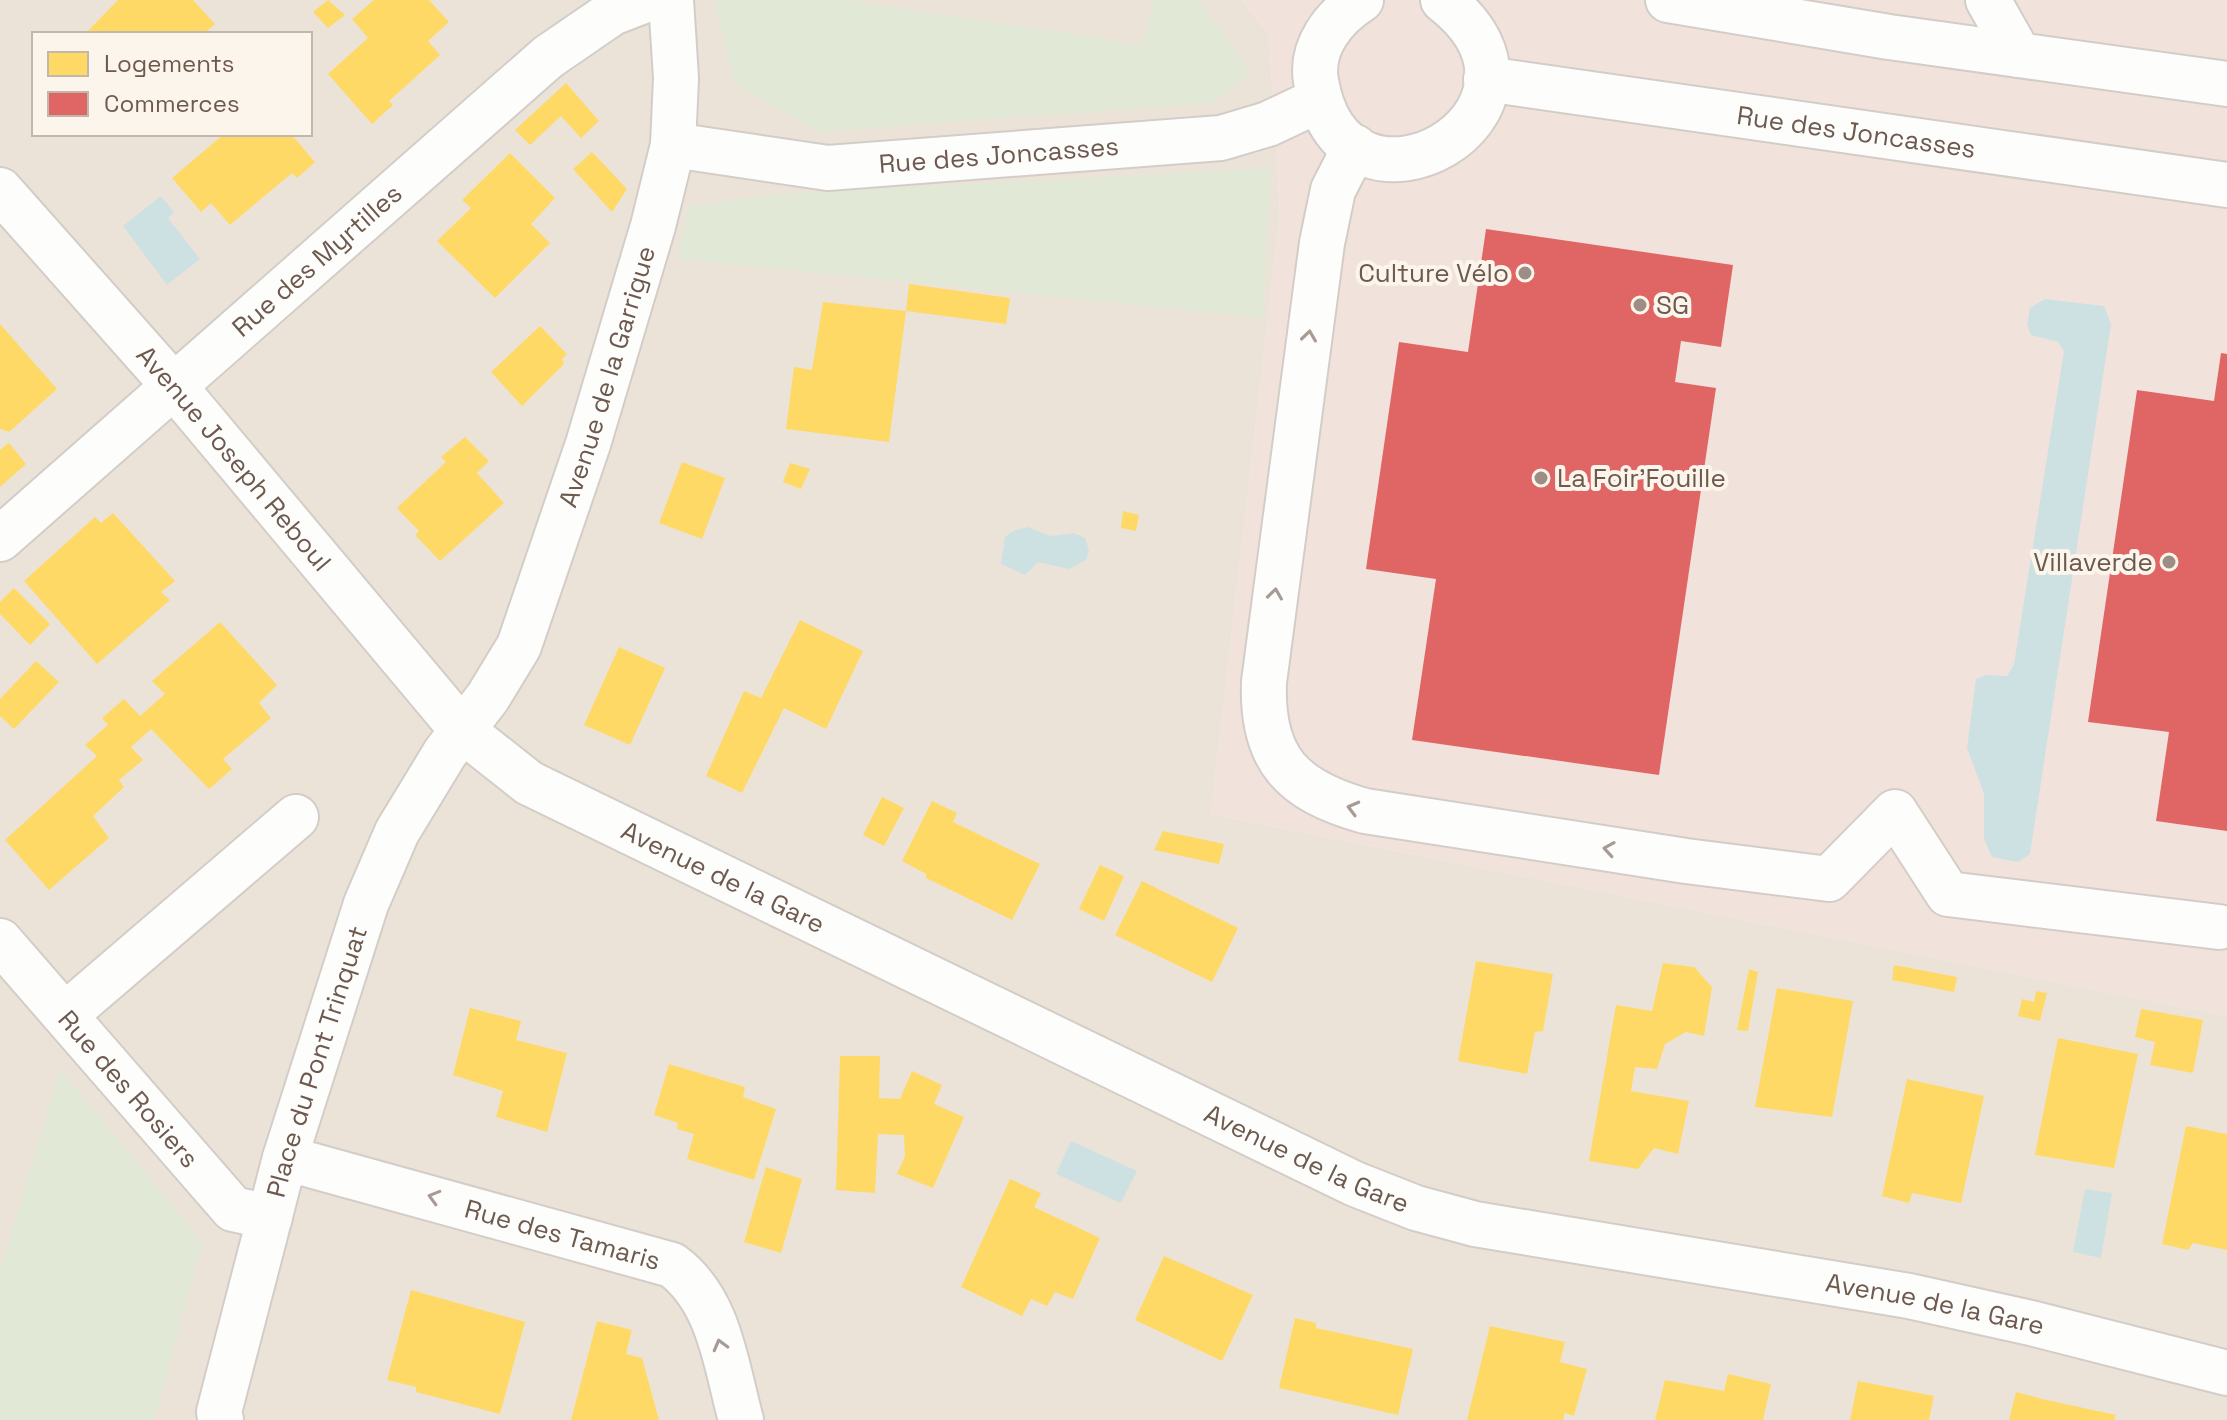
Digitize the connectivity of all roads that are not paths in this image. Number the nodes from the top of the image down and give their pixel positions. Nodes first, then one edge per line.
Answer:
1 (646, 0) edge
2 (671, 0) edge
3 (1668, 0) edge
4 (1959, 0) edge
5 (1988, 0) edge
6 (1347, 3) edge
7 (1460, 5) edge
8 (1851, 14) edge
9 (1895, 18) edge
10 (2004, 53) junction
11 (1486, 79) junction
12 (2227, 84) edge
13 (1319, 100) junction
14 (673, 145) junction
15 (1355, 147) junction
16 (2227, 185) edge
17 (0, 190) edge
18 (173, 385) junction
19 (0, 539) edge
20 (462, 730) junction
21 (296, 817) dead end
22 (2219, 927) dead end
23 (0, 941) edge
24 (65, 1015) junction
25 (285, 1158) junction
26 (270, 1217) junction
27 (2227, 1373) edge
28 (216, 1417) edge
29 (741, 1420) edge

1 - 18 street, Rue des Myrtilles
2 - 14 street, Avenue de la Garrigue
3 - 8 street
4 - 10 street
5 - 10 street
6 - 13 street
7 - 11 street
8 - 9 street
9 - 10 street
10 - 12 street
11 - 15 street
11 - 16 street, Rue des Joncasses
13 - 14 street, Rue des Joncasses
13 - 15 street
14 - 20 street, Avenue de la Garrigue
22 -> 15 street
17 - 18 street, Avenue Joseph Reboul
18 - 19 street, Rue des Myrtilles
18 - 20 street, Avenue Joseph Reboul
20 - 25 street, Place du Pont Trinquat
20 - 27 street, Avenue de la Gare
21 - 24 street
23 - 24 street, Rue des Rosiers
24 - 26 street, Rue des Rosiers
25 - 26 street, Place du Pont Trinquat
29 -> 25 street, Rue des Tamaris
26 - 28 street, Place du Pont Trinquat

